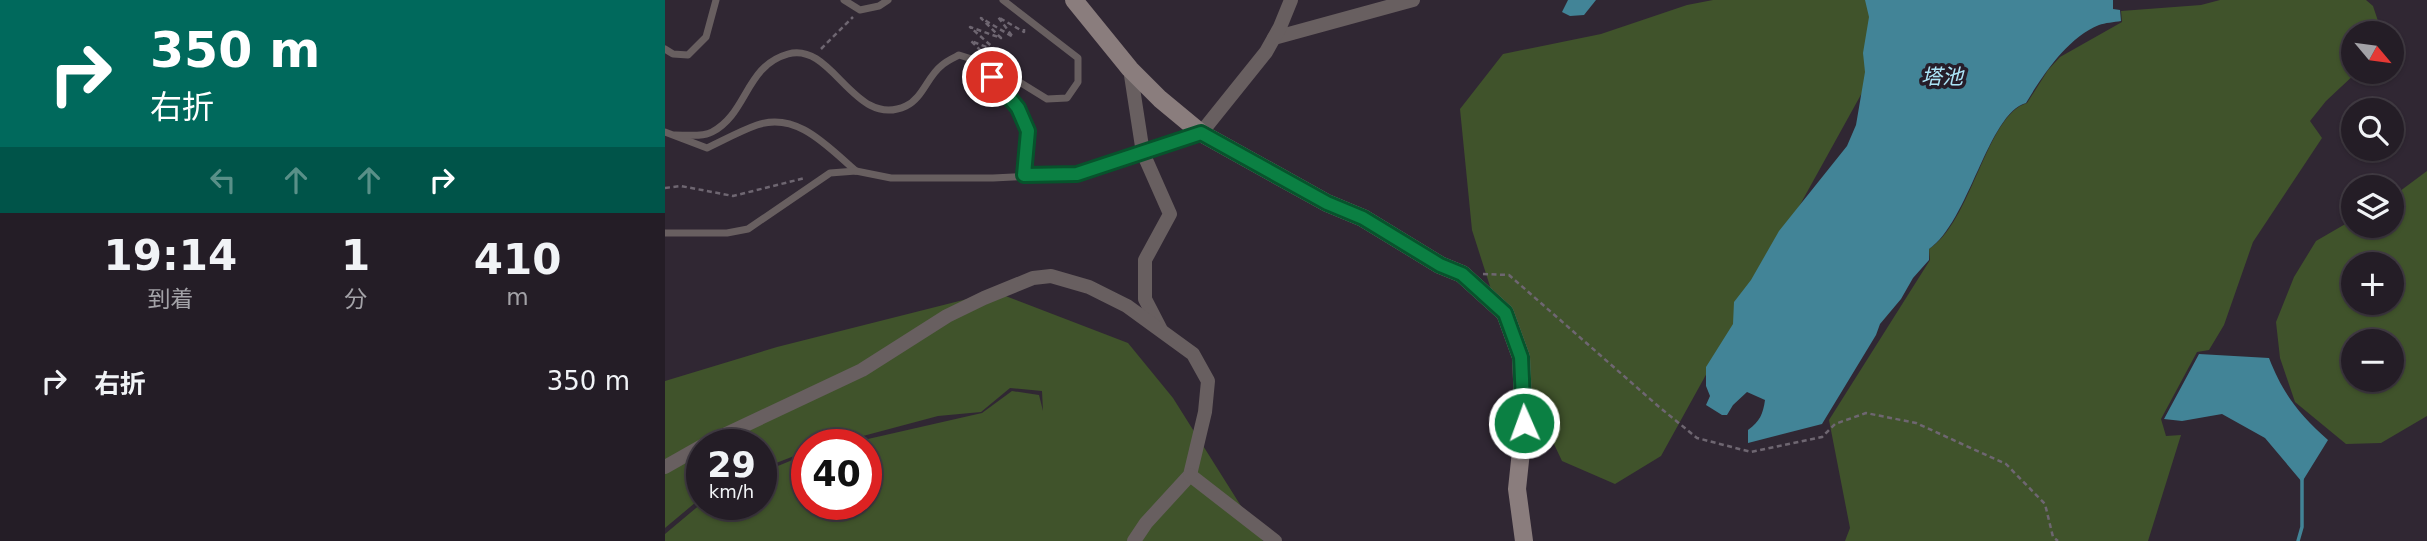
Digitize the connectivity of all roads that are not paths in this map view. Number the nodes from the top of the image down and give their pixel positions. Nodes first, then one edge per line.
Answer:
1 (716, 0) edge
2 (844, 0) edge
3 (888, 0) edge
4 (1003, 0) edge
5 (1074, 0) edge
6 (1290, 0) edge
7 (1413, 0) edge
8 (1274, 38) junction
9 (665, 49) edge
10 (978, 61) junction
11 (1130, 69) junction
12 (665, 132) edge
13 (1201, 133) junction
14 (675, 135) junction
15 (1143, 153) junction
16 (856, 171) junction
17 (1024, 175) junction
18 (665, 233) edge
19 (1163, 334) junction
20 (737, 429) edge
21 (686, 455) edge
22 (665, 467) edge
23 (1190, 475) junction
24 (1134, 541) edge
25 (1275, 541) edge
26 (1524, 541) edge

1 - 9 lane
2 - 3 lane
4 - 10 lane
5 - 11 street
6 - 8 street
7 - 8 street
8 - 13 street
10 - 14 lane
10 - 17 lane
11 - 13 street
11 - 15 street
12 - 14 lane
13 - 15 street
13 - 26 street
14 - 16 lane
15 - 17 lane
15 - 19 street
16 - 17 lane
16 - 18 lane
19 - 20 street
19 - 23 street
21 - 22 street
23 - 24 street
23 - 25 street

